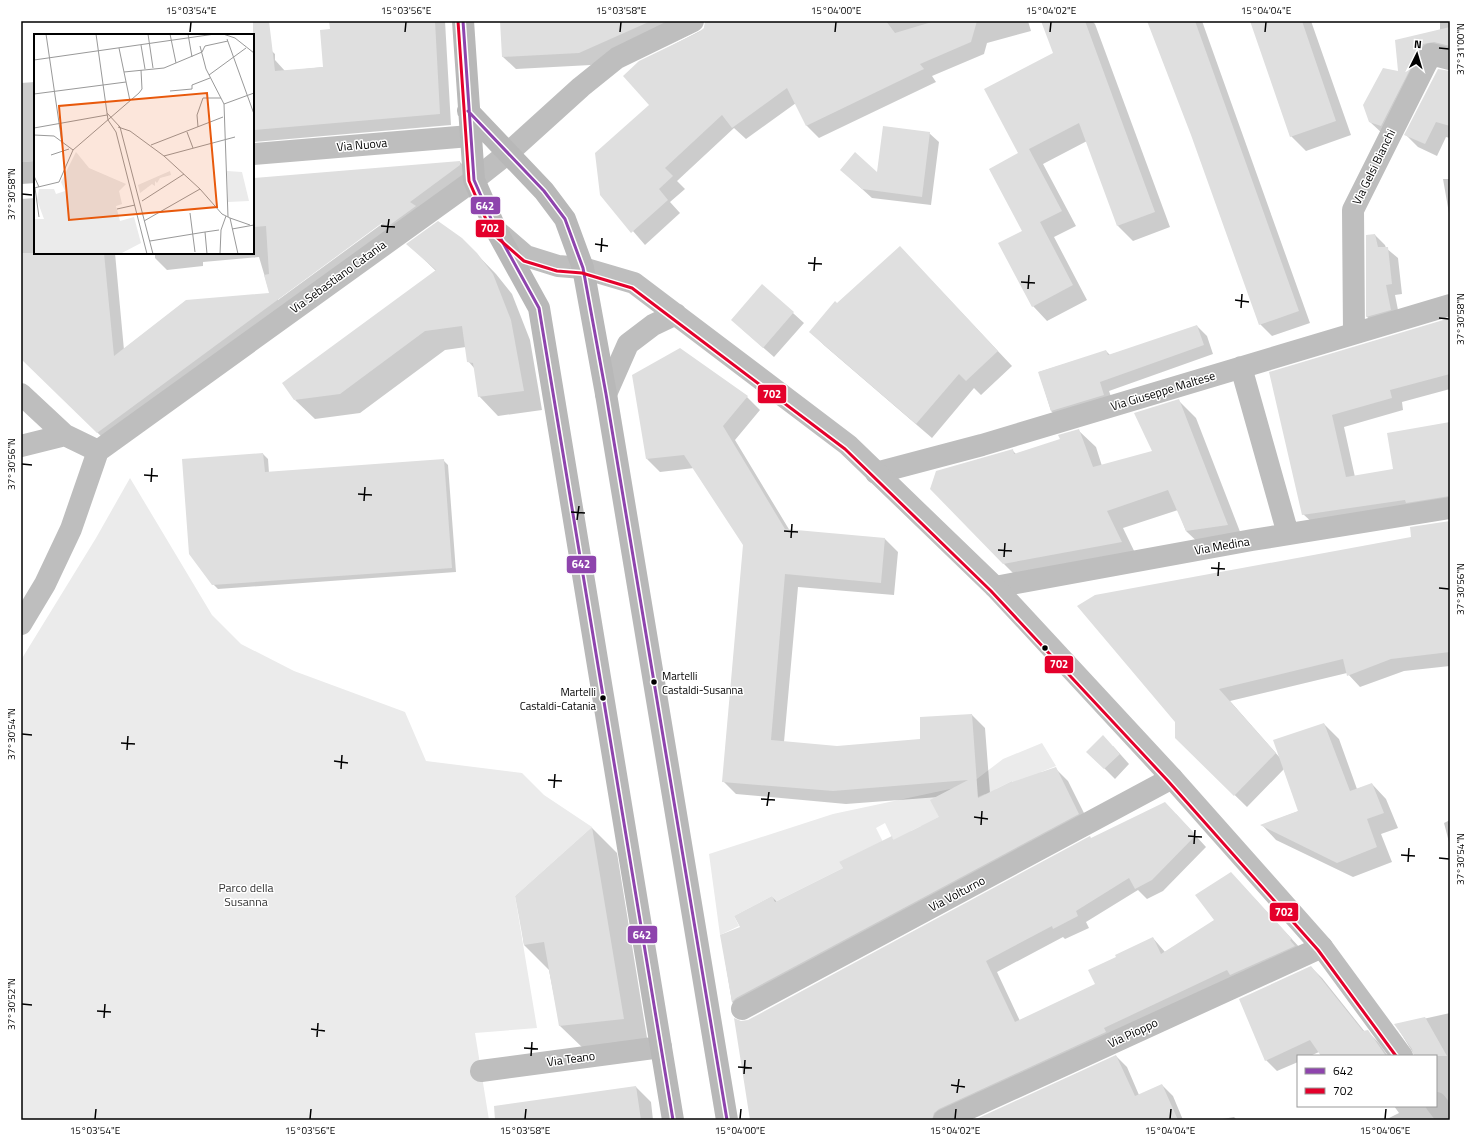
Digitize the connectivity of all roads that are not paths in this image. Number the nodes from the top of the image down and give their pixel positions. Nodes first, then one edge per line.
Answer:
1 (463, 21) edge
2 (693, 21) edge
3 (1450, 59) edge
4 (468, 111) junction
5 (470, 136) junction
6 (508, 153) junction
7 (254, 154) edge
8 (34, 172) edge
9 (21, 173) edge
10 (474, 180) junction
11 (496, 230) junction
12 (583, 268) junction
13 (1450, 305) edge
14 (676, 314) junction
15 (1354, 333) junction
16 (1241, 367) junction
17 (21, 394) edge
18 (606, 394) junction
19 (65, 435) junction
20 (21, 446) edge
21 (98, 451) junction
22 (876, 472) junction
23 (1450, 508) edge
24 (1288, 534) junction
25 (995, 587) junction
26 (21, 624) edge
27 (1172, 778) junction
28 (1322, 947) junction
29 (742, 1010) dead end
30 (661, 1047) junction
31 (1401, 1055) edge
32 (481, 1071) dead end
33 (1437, 1104) edge
34 (673, 1120) edge
35 (727, 1120) edge
36 (944, 1120) edge
37 (1449, 1120) edge

1 - 4 main road
2 - 6 street, Via Sebastiano Catania
3 - 15 street, Via Gelsi Bianchi
4 - 5 main road
4 - 6 main road
5 - 7 street, Via Nuova
5 - 10 main road
6 - 10 street, Via Sebastiano Catania
6 - 12 main road
8 - 9 street
10 - 11 main road
10 - 21 street, Via Sebastiano Catania
11 - 12 street
11 - 30 main road
12 - 14 street
12 - 18 main road
13 - 15 street, Via Giuseppe Maltese
14 - 18 street
14 - 22 street
15 - 16 street, Via Giuseppe Maltese
16 - 22 street, Via Giuseppe Maltese
16 - 24 street
17 - 19 street
18 - 35 main road
19 - 20 street
19 - 21 street
21 - 26 street
22 - 25 street
23 - 24 street, Via Medina
24 - 25 street, Via Medina
25 - 27 street
27 - 28 street
27 - 29 street, Via Volturno
28 - 31 street
28 - 36 street, Via Pioppo
30 - 32 street, Via Teano
30 - 34 main road
33 - 37 street

